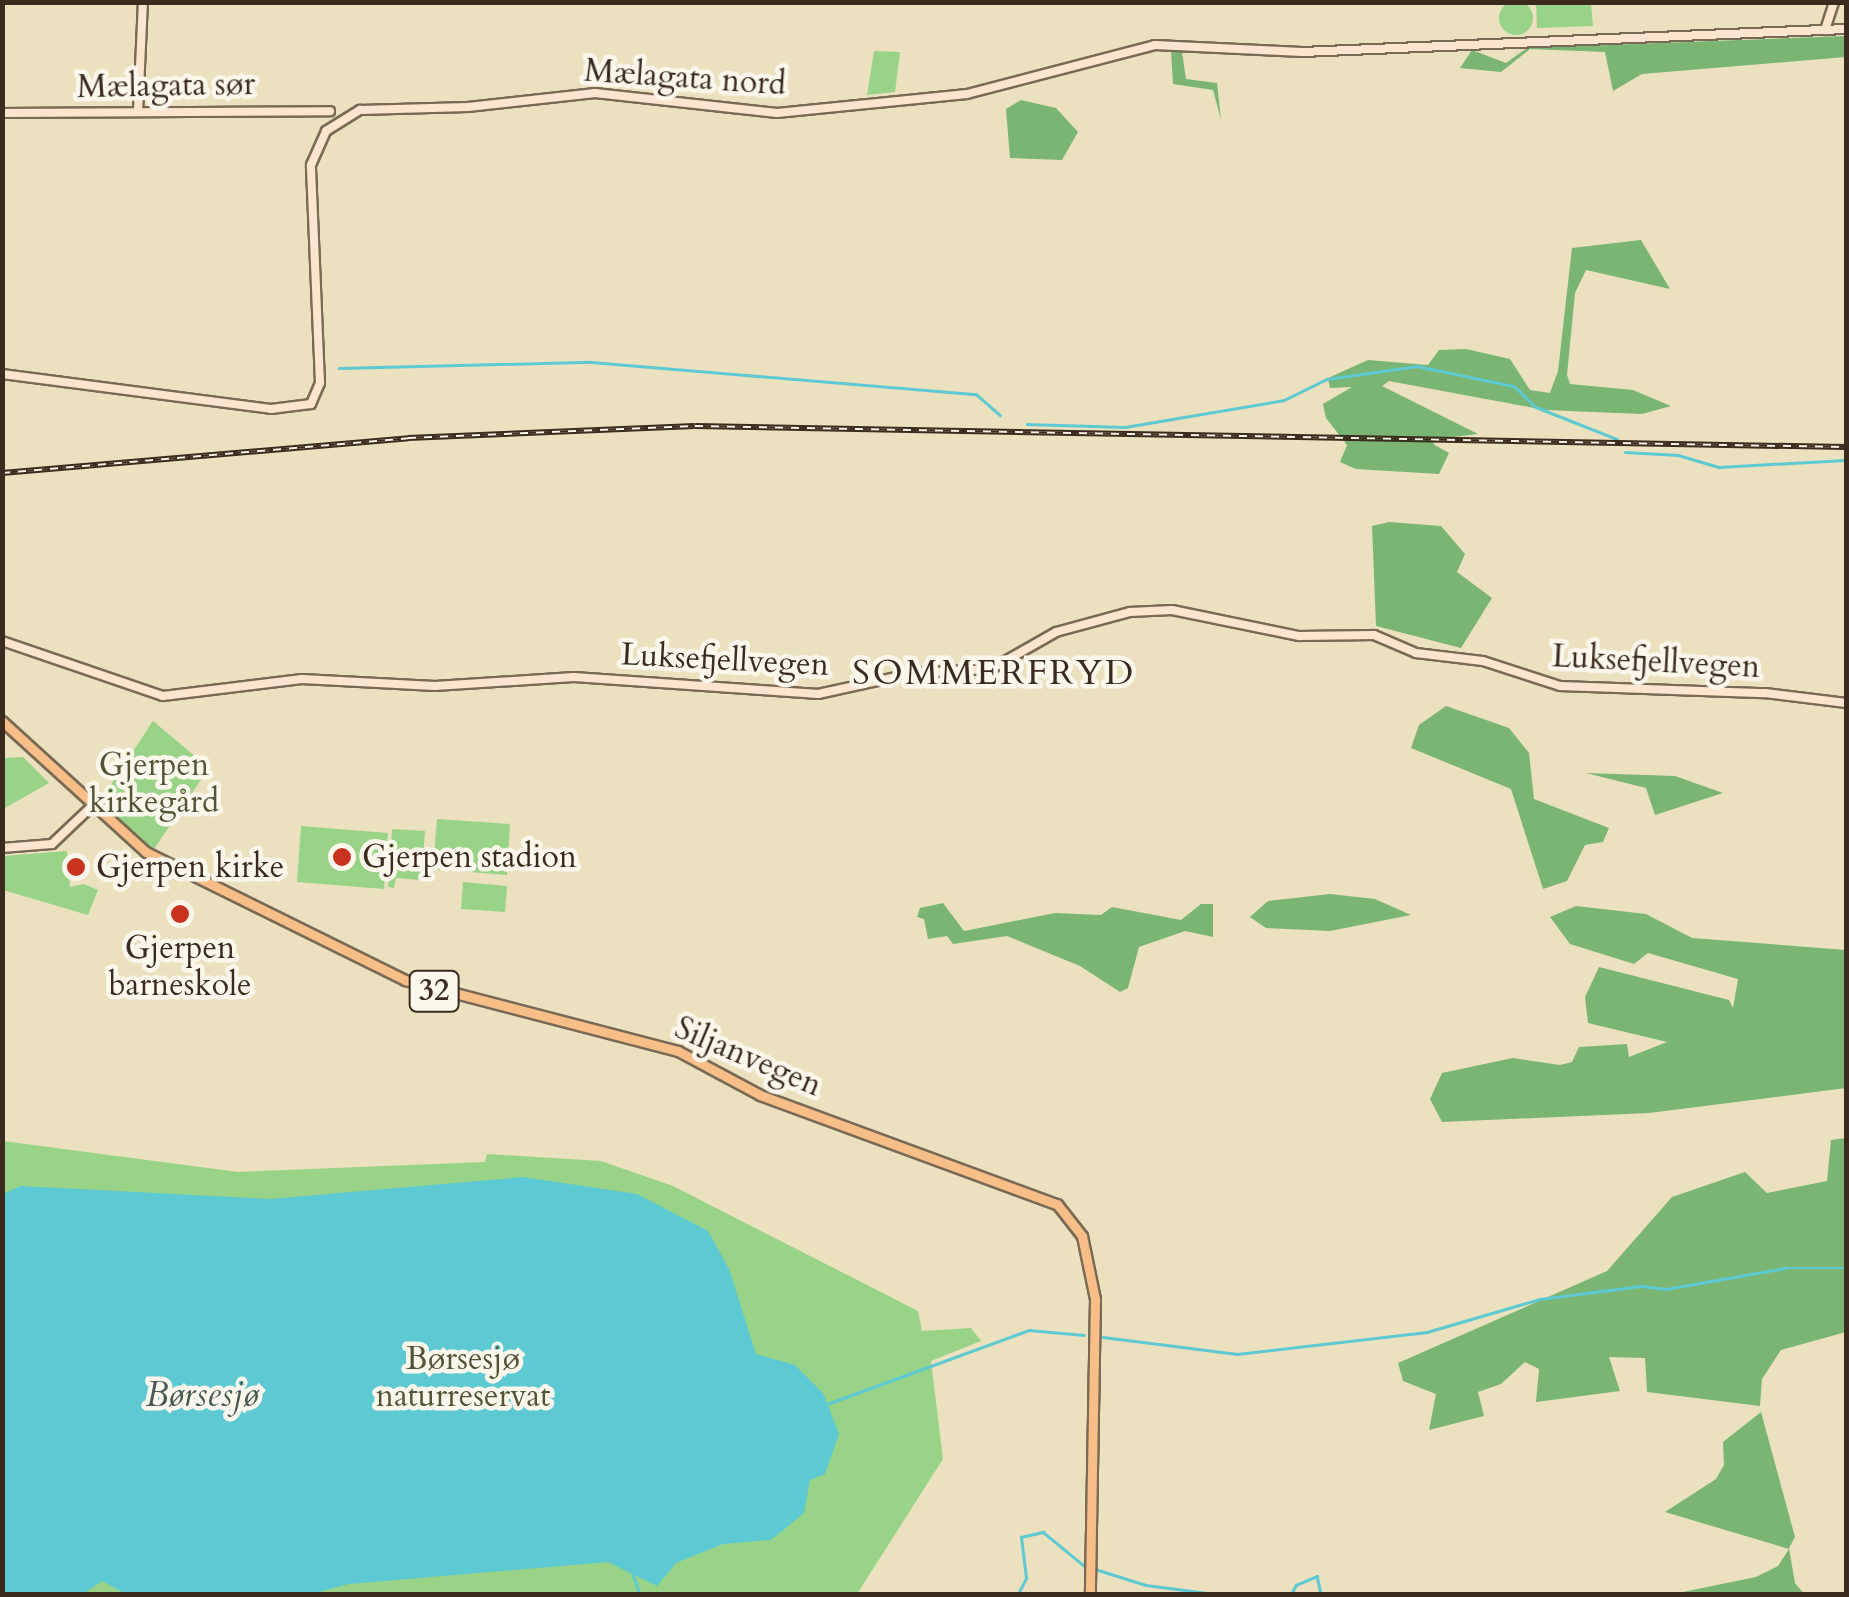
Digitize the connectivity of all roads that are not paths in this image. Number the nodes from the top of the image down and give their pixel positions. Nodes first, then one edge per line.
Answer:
1 (143, 2) edge
2 (1834, 2) edge
3 (1846, 29) edge
4 (1825, 30) junction
5 (138, 111) junction
6 (330, 111) dead end
7 (2, 113) edge
8 (2, 374) edge
9 (2, 641) edge
10 (1846, 704) edge
11 (2, 721) edge
12 (91, 807) junction
13 (2, 848) edge
14 (1090, 1594) edge

1 - 5 main road
2 - 4 main road
3 - 4 main road, Mælagata nord
4 - 8 main road, Mælagata nord
5 - 6 main road, Mælagata sør
5 - 7 main road, Mælagata sør
9 - 10 main road, Luksefjellvegen
11 - 12 main road, Siljanvegen / 32
12 - 13 main road
12 - 14 main road, Siljanvegen / 32

